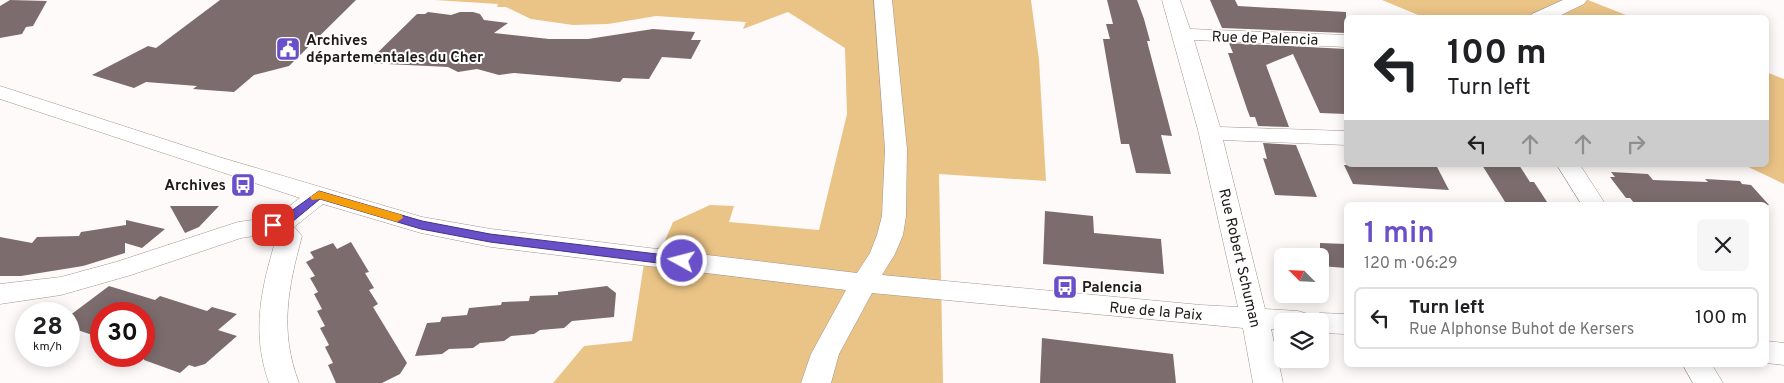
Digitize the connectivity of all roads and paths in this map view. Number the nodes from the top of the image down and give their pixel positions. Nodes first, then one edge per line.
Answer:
1 (883, 0) edge
2 (1171, 0) edge
3 (1578, 0) edge
4 (1546, 15) edge
5 (1183, 34) junction
6 (1344, 41) edge
7 (0, 92) edge
8 (1211, 133) junction
9 (1344, 138) edge
10 (1569, 167) edge
11 (319, 195) junction
12 (1592, 202) edge
13 (277, 228) junction
14 (865, 283) junction
15 (0, 294) edge
16 (1254, 319) junction
17 (1274, 320) edge
18 (1329, 323) edge
19 (1344, 324) edge
20 (1769, 352) edge
21 (1784, 354) edge
22 (1698, 367) edge
23 (284, 383) edge
24 (816, 383) edge
25 (1268, 383) edge
26 (1708, 383) edge

1 - 14 street
2 - 5 street, Rue Robert Schuman
3 - 4 street
5 - 6 street, Rue de Palencia
5 - 8 street, Rue Robert Schuman
7 - 11 street, Rue de la Paix
8 - 9 street
8 - 16 street, Rue Robert Schuman
10 - 12 street
11 - 13 street
11 - 14 street, Rue de la Paix
13 - 15 street
13 - 23 street
14 - 16 street, Rue de la Paix
14 - 24 street
16 - 17 street, Rue de la Paix
16 - 25 street, Rue Robert Schuman
18 - 19 street
20 - 21 street
22 - 26 street

